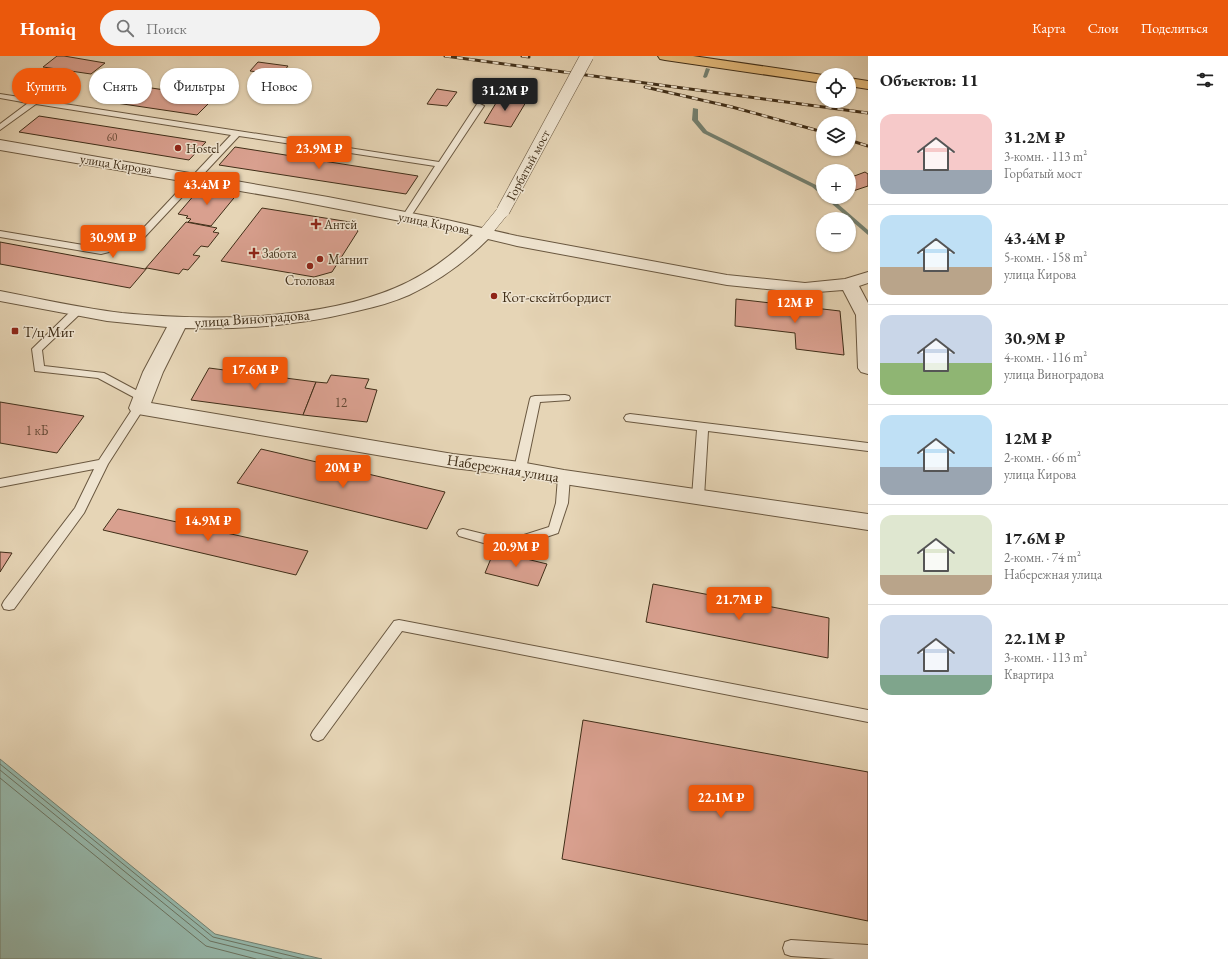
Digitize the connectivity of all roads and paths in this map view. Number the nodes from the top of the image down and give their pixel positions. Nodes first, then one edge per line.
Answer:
1 (587, 56) edge
2 (665, 56) edge
3 (816, 78) edge
4 (856, 83) edge
5 (868, 85) edge
6 (0, 96) edge
7 (12, 98) edge
8 (31, 104) edge
9 (55, 104) edge
10 (480, 106) dead end
11 (0, 128) edge
12 (238, 132) junction
13 (0, 145) edge
14 (442, 165) junction
15 (197, 178) junction
16 (406, 217) junction
17 (485, 233) junction
18 (0, 234) edge
19 (868, 277) edge
20 (849, 284) junction
21 (0, 296) edge
22 (77, 311) junction
23 (180, 322) junction
24 (868, 368) edge
25 (565, 398) dead end
26 (141, 403) junction
27 (630, 418) dead end
28 (703, 426) junction
29 (868, 447) edge
30 (103, 463) junction
31 (520, 469) junction
32 (564, 477) junction
33 (0, 483) edge
34 (698, 497) junction
35 (868, 522) edge
36 (463, 534) dead end
37 (9, 605) dead end
38 (868, 716) edge
39 (318, 735) dead end
40 (791, 948) dead end
41 (868, 953) edge

1 - 17 street, Горбатый мост, bridge
2 - 3 main road
4 - 5 main road
6 - 7 lane
8 - 11 lane
9 - 12 lane
10 - 14 lane
12 - 14 lane
12 - 15 lane
13 - 15 street, улица Кирова
14 - 16 lane
15 - 16 street, улица Кирова
15 - 18 lane
16 - 17 street, улица Кирова
17 - 20 street, улица Кирова
17 - 23 street, улица Виноградова
19 - 20 street, улица Кирова
20 - 24 street
21 - 22 street, улица Виноградова
22 - 23 street, улица Виноградова
22 - 26 lane
23 - 26 street
25 - 31 lane
26 - 30 lane
26 - 31 street, Набережная улица
27 - 28 lane
28 - 29 lane
28 - 34 lane
30 - 33 lane
30 - 37 lane
31 - 32 street, Набережная улица
32 - 34 street, Набережная улица
32 - 36 lane
34 - 35 street, Набережная улица
38 - 39 lane
40 - 41 lane

